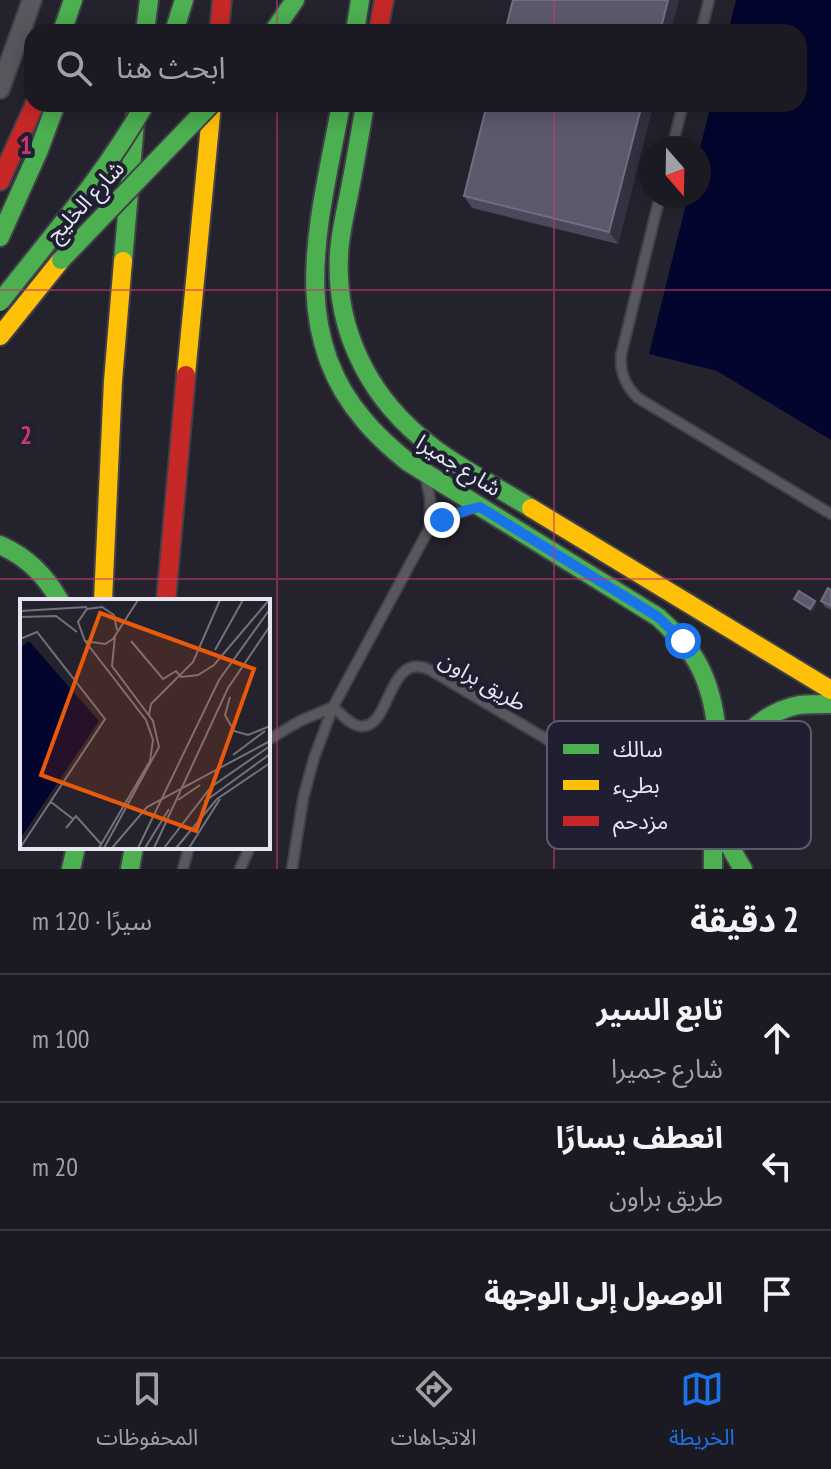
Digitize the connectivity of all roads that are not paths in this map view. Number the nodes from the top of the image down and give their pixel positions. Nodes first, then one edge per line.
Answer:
1 (32, 0) edge
2 (73, 0) edge
3 (89, 0) edge
4 (149, 0) edge
5 (184, 0) edge
6 (222, 0) edge
7 (295, 0) edge
8 (360, 0) edge
9 (384, 0) edge
10 (709, 0) edge
11 (65, 24) edge
12 (82, 24) edge
13 (146, 24) edge
14 (176, 24) edge
15 (220, 24) edge
16 (278, 24) edge
17 (356, 24) edge
18 (380, 24) edge
19 (703, 24) edge
20 (0, 89) edge
21 (31, 112) edge
22 (53, 112) edge
23 (136, 112) edge
24 (140, 112) edge
25 (203, 112) edge
26 (210, 112) edge
27 (340, 112) edge
28 (364, 112) edge
29 (681, 112) edge
30 (675, 136) edge
31 (0, 181) edge
32 (657, 208) edge
33 (0, 237) edge
34 (32, 295) junction
35 (0, 302) edge
36 (0, 336) edge
37 (0, 352) edge
38 (423, 472) junction
39 (480, 507) junction
40 (831, 514) edge
41 (430, 527) junction
42 (0, 545) edge
43 (59, 599) edge
44 (103, 599) edge
45 (166, 599) edge
46 (831, 690) edge
47 (831, 704) edge
48 (333, 707) junction
49 (715, 721) edge
50 (762, 721) edge
51 (270, 739) edge
52 (547, 739) edge
53 (76, 849) edge
54 (134, 849) edge
55 (188, 849) edge
56 (249, 849) edge
57 (714, 849) edge
58 (730, 849) edge
59 (71, 869) edge
60 (130, 869) edge
61 (183, 869) edge
62 (240, 869) edge
63 (292, 869) edge
64 (713, 869) edge
65 (743, 869) edge

1 - 20 street
2 - 11 main road
3 - 12 main road
4 - 13 main road
5 - 14 main road
6 - 15 main road
7 - 16 main road
8 - 17 main road
9 - 18 main road
10 - 19 lane
21 - 31 main road
22 - 33 main road
23 - 44 main road
24 - 35 main road, شارع الخليج, bridge
25 - 34 main road, شارع الخليج, bridge
26 - 45 main road
27 - 38 main road, شارع جميرا
28 - 46 main road, شارع جميرا
29 - 30 lane
32 - 40 lane
34 - 36 main road, شارع الخليج
34 - 37 main road
38 - 39 main road, شارع جميرا
38 - 41 lane
39 - 41 lane
39 - 49 main road, شارع جميرا
41 - 48 lane
42 - 43 main road
47 - 50 main road
48 - 51 lane
48 - 52 lane, طريق براون
48 - 63 lane
53 - 59 main road
54 - 60 main road
55 - 61 lane
56 - 62 lane
57 - 64 main road
58 - 65 main road

